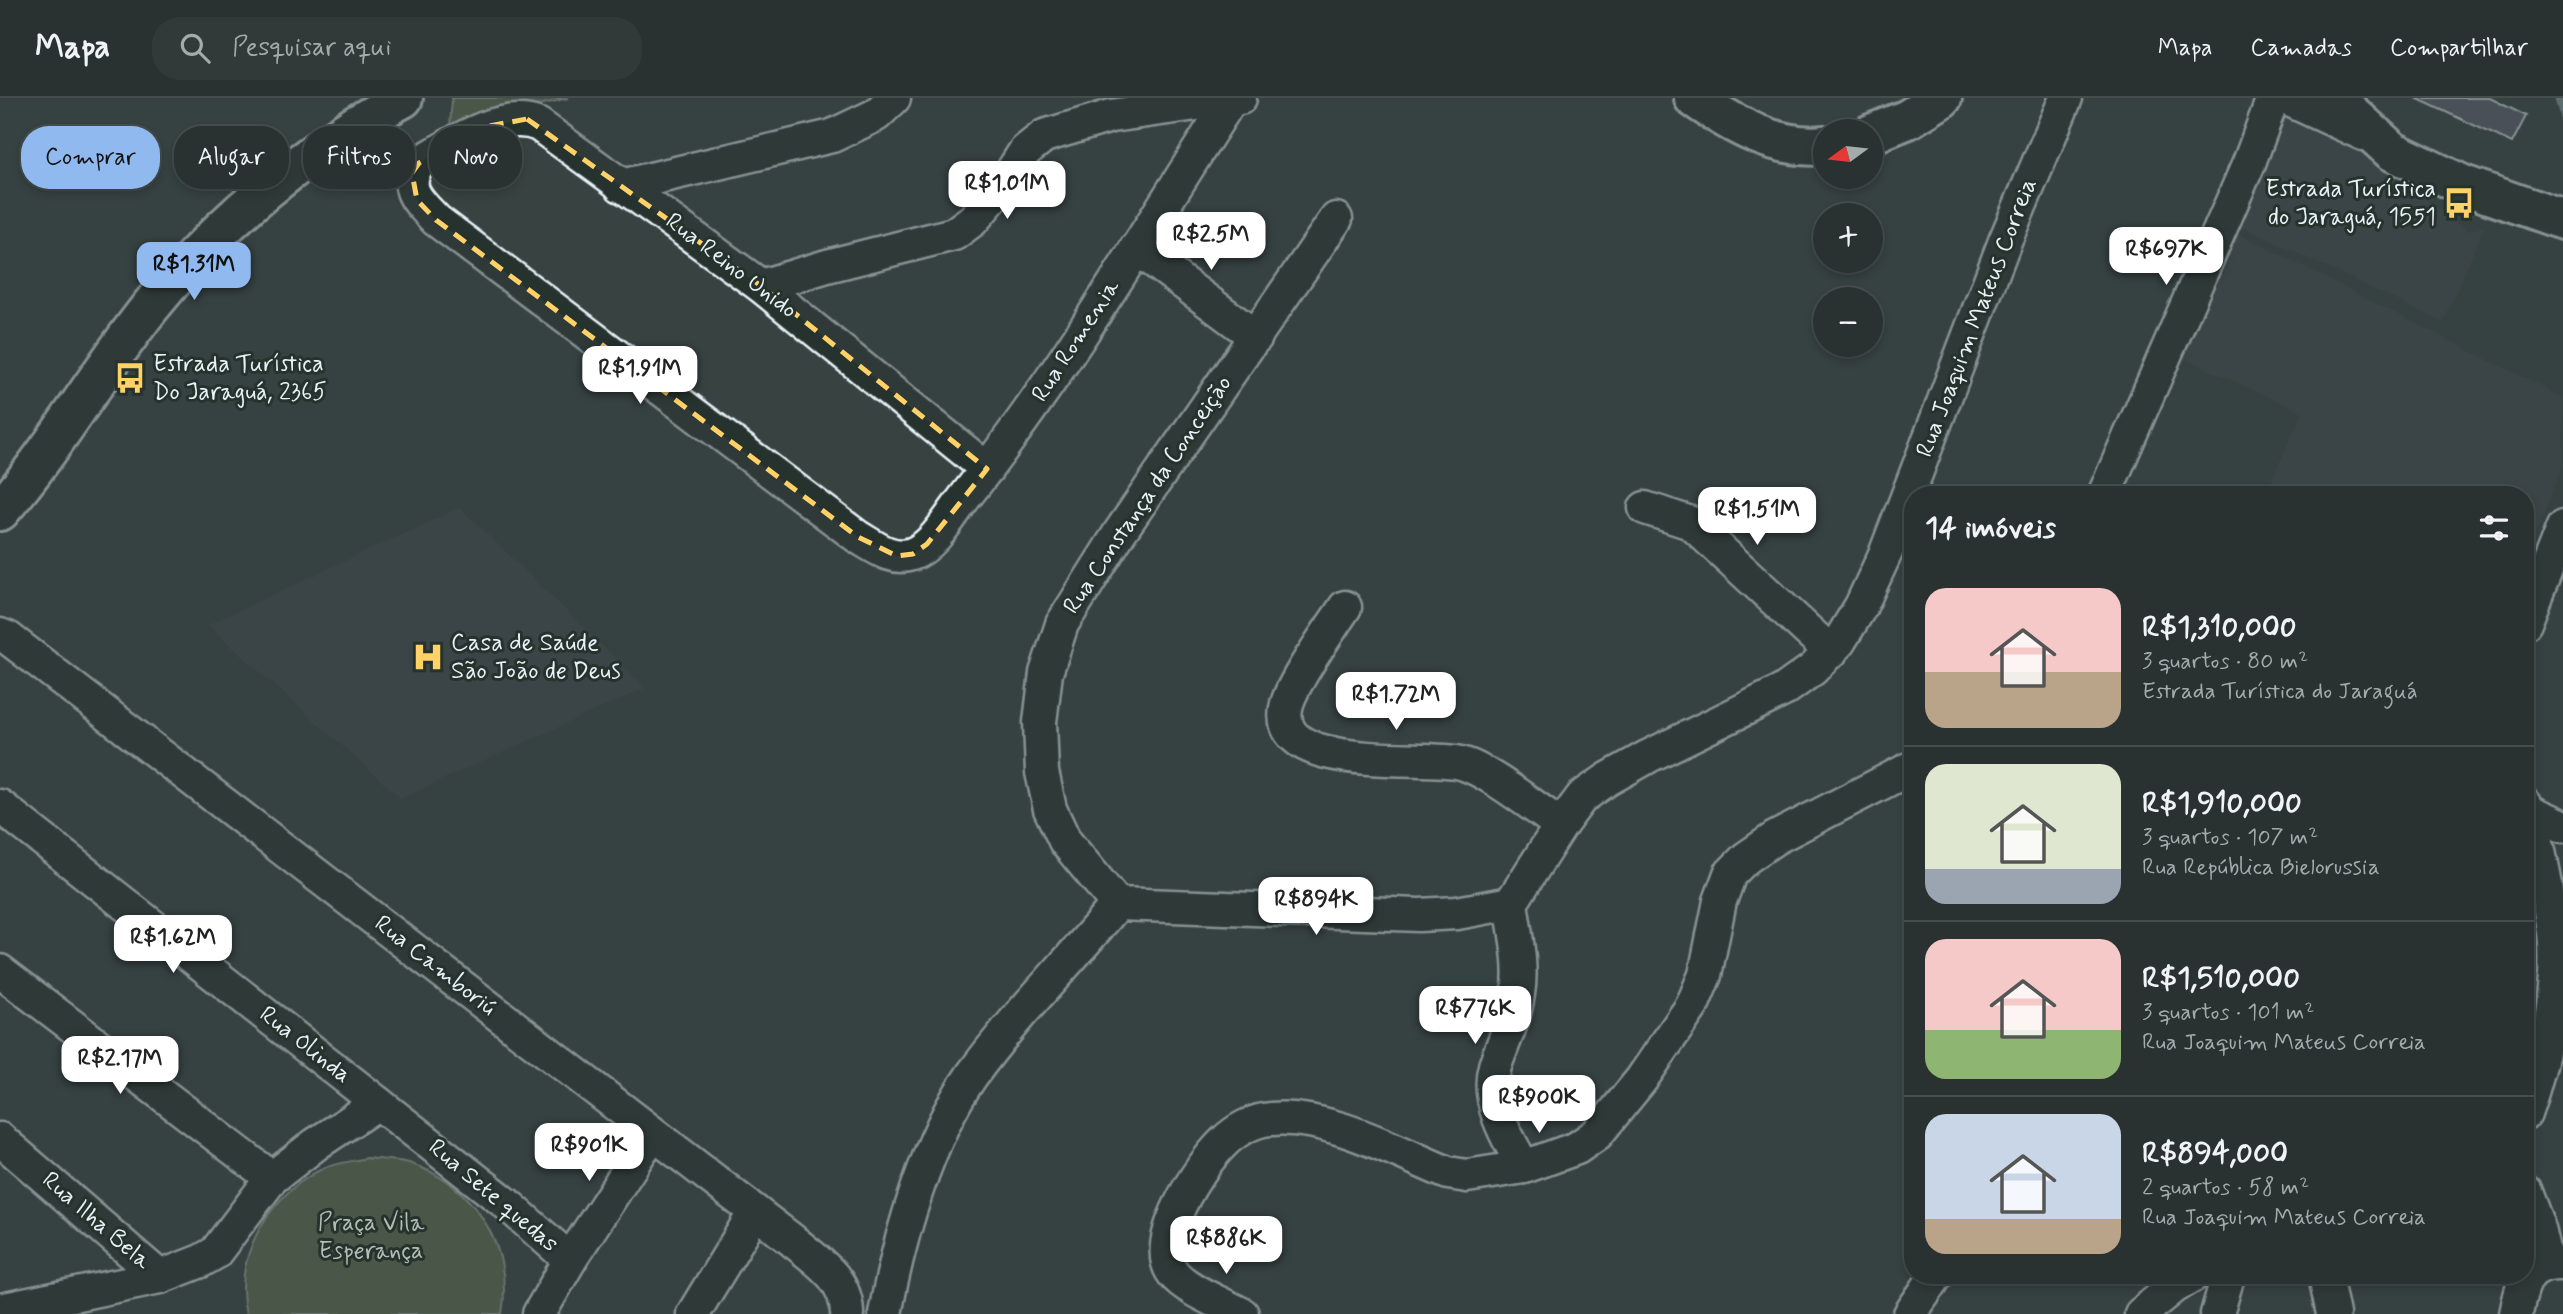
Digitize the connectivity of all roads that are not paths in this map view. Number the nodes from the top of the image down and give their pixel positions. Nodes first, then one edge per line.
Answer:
1 (363, 98) edge
2 (403, 98) edge
3 (894, 98) edge
4 (1694, 98) edge
5 (1942, 98) edge
6 (2066, 98) edge
7 (2273, 98) edge
8 (2285, 98) edge
9 (2334, 98) edge
10 (1235, 99) edge
11 (1883, 129) edge
12 (1813, 146) edge
13 (2392, 150) junction
14 (621, 186) junction
15 (1336, 219) dead end
16 (2563, 220) edge
17 (1136, 248) junction
18 (761, 286) junction
19 (1256, 337) junction
20 (987, 469) junction
21 (0, 474) edge
22 (1911, 486) edge
23 (2108, 486) edge
24 (1904, 505) edge
25 (1645, 508) dead end
26 (0, 511) edge
27 (2563, 527) edge
28 (897, 556) joint
29 (2534, 600) edge
30 (1345, 607) dead end
31 (0, 635) edge
32 (1831, 652) junction
33 (1904, 772) edge
34 (0, 806) edge
35 (2534, 810) edge
36 (1561, 825) junction
37 (2563, 826) edge
38 (2534, 835) edge
39 (1511, 903) junction
40 (1117, 904) junction
41 (0, 971) edge
42 (2534, 1088) edge
43 (378, 1103) junction
44 (652, 1133) junction
45 (0, 1139) edge
46 (1524, 1167) junction
47 (272, 1178) junction
48 (755, 1212) junction
49 (2534, 1216) edge
50 (570, 1260) junction
51 (2555, 1263) edge
52 (2534, 1272) edge
53 (160, 1277) junction
54 (1931, 1284) edge
55 (2179, 1284) edge
56 (2226, 1284) edge
57 (2327, 1284) edge
58 (2524, 1284) edge
59 (0, 1310) edge
60 (539, 1314) edge
61 (693, 1314) edge
62 (846, 1314) edge
63 (885, 1314) edge
64 (1242, 1314) edge
65 (1910, 1314) edge
66 (2141, 1314) edge
67 (2217, 1314) edge
68 (2333, 1314) edge
69 (2516, 1314) edge

1 - 21 main road
2 - 26 main road
3 - 14 street
4 - 12 main road
5 - 11 main road
6 - 22 street, Rua Joaquim Mateus Correia
7 - 23 street
8 - 13 street
9 - 13 main road
10 - 17 street, Rua Romenia
10 - 18 street
13 - 16 main road
14 - 18 street, Rua Reino Unido
14 - 28 street, Rua Reino Unido
15 - 19 street, Rua Constança da Conceição
17 - 19 street
17 - 20 street, Rua Romenia
18 - 20 street, Rua Reino Unido
19 - 40 street, Rua Constança da Conceição
20 - 28 street, Rua Romenia
24 - 32 street, Rua Joaquim Mateus Correia
25 - 32 street
27 - 29 street
30 - 36 street
31 - 44 street, Rua Camboriú
32 - 36 street, Rua Joaquim Mateus Correia
33 - 46 street
34 - 43 street, Rua Olinda
35 - 37 street
36 - 39 street, Rua Joaquim Mateus Correia
38 - 42 street
39 - 40 street
39 - 46 street
40 - 63 street
41 - 47 street
43 - 47 street
43 - 50 street, Rua Sete quedas
44 - 48 street, Rua Camboriú
44 - 50 street
45 - 53 street, Rua Ilha Bela
46 - 64 street
47 - 53 street
48 - 61 street
48 - 62 street, Rua Camboriú
49 - 51 street
50 - 60 street, Rua Sete quedas
51 - 52 street
53 - 59 street
54 - 65 street
55 - 66 street
56 - 67 street
57 - 68 street
58 - 69 street

